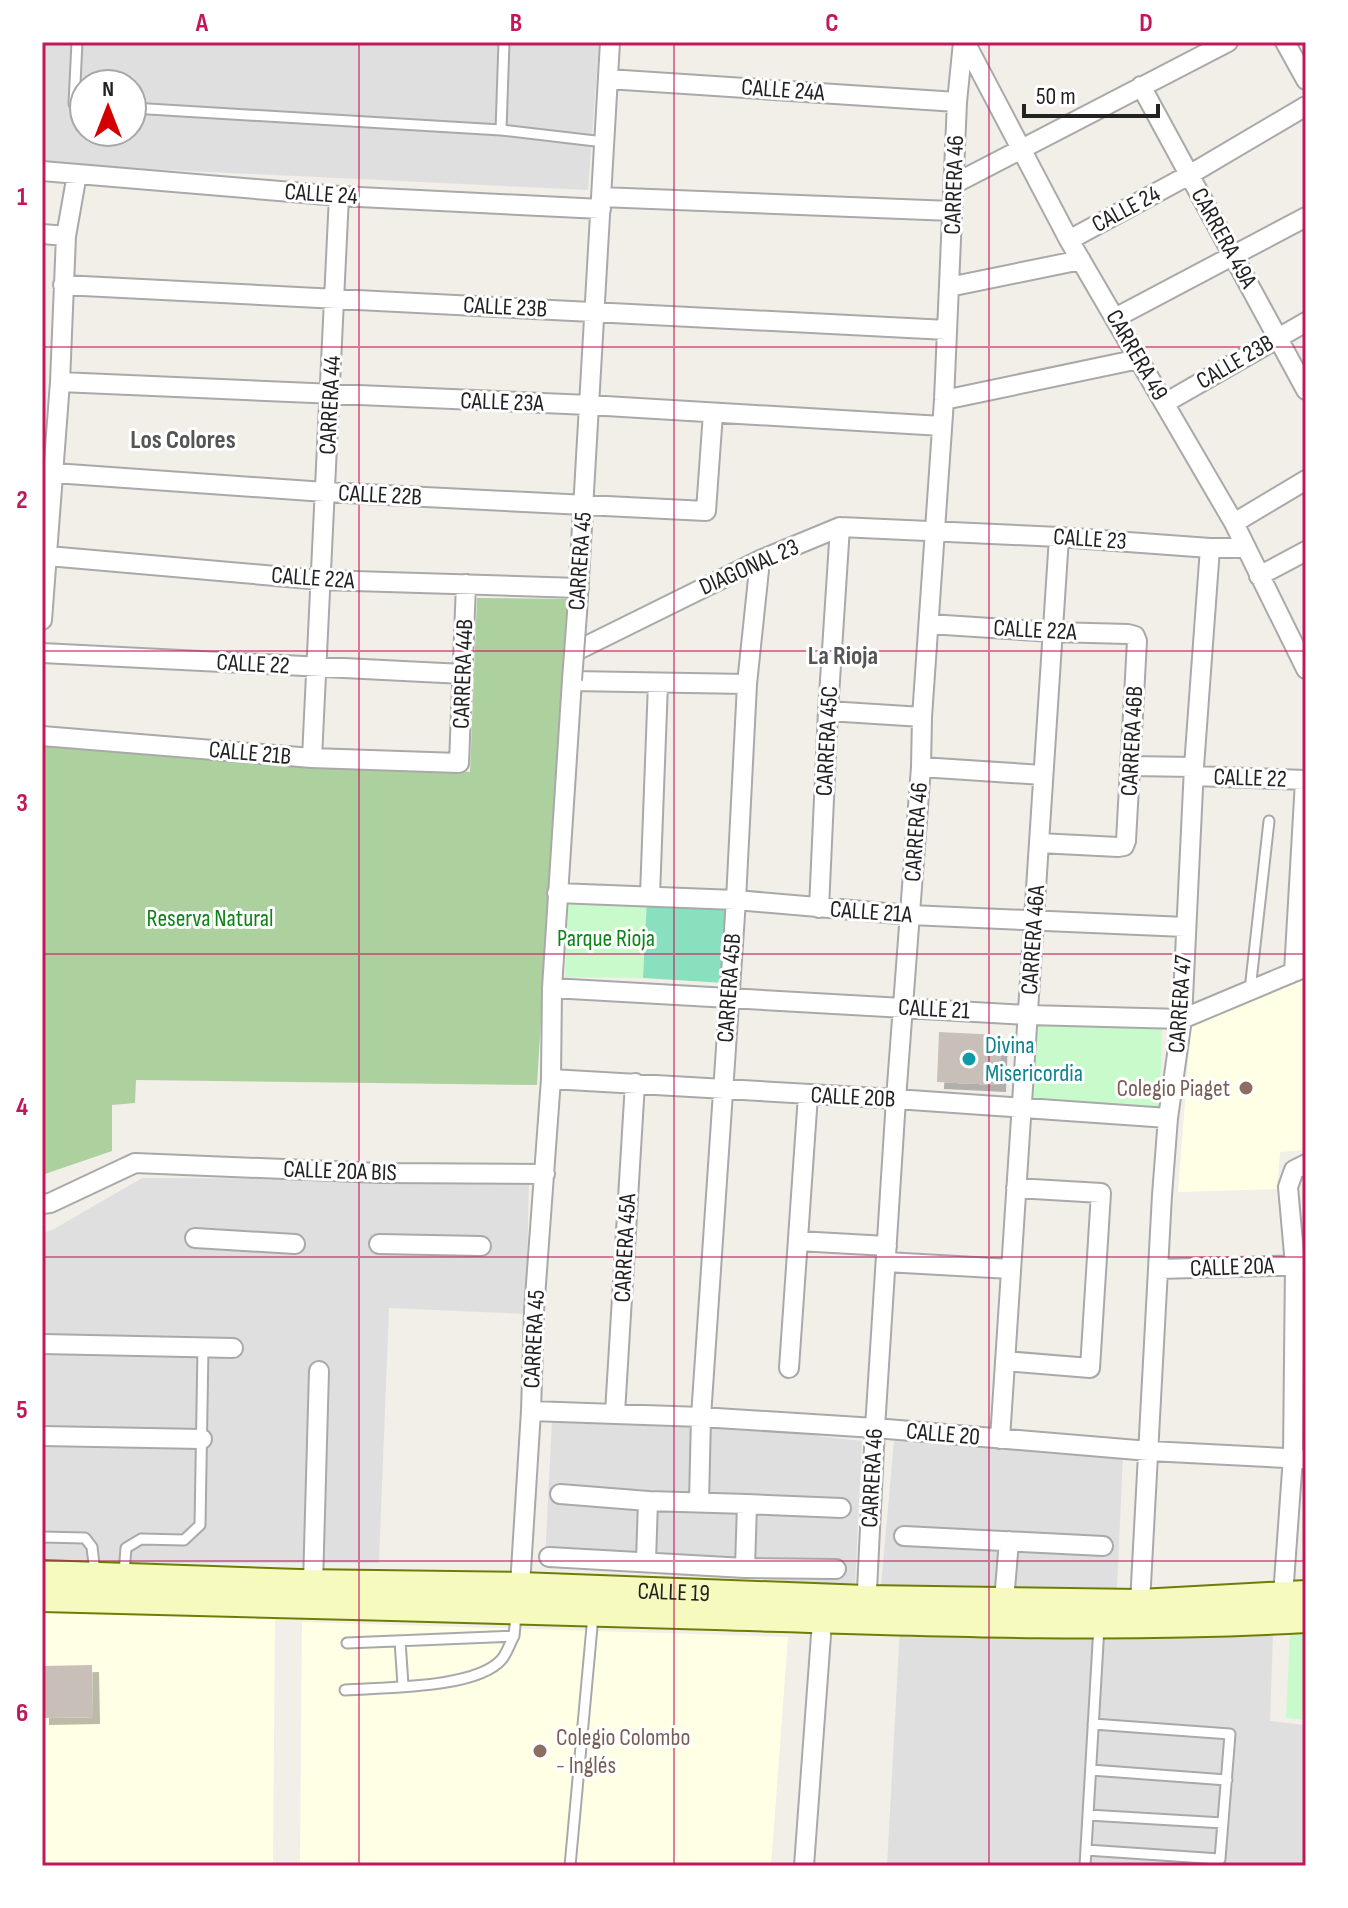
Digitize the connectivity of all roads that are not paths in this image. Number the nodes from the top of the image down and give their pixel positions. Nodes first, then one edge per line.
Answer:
1 (77, 42) edge
2 (504, 42) edge
3 (610, 42) edge
4 (964, 42) edge
5 (1228, 42) edge
6 (1285, 42) edge
7 (76, 68) edge
8 (608, 79) junction
9 (1306, 80) edge
10 (1141, 86) junction
11 (957, 102) junction
12 (1306, 106) edge
13 (148, 109) edge
14 (501, 130) junction
15 (604, 142) junction
16 (1021, 148) junction
17 (42, 171) edge
18 (77, 174) junction
19 (1189, 175) junction
20 (954, 184) junction
21 (339, 196) junction
22 (601, 203) junction
23 (952, 211) junction
24 (1306, 217) edge
25 (42, 234) edge
26 (66, 236) junction
27 (1069, 240) junction
28 (1233, 256) junction
29 (1081, 260) junction
30 (63, 285) junction
31 (949, 287) junction
32 (335, 299) junction
33 (595, 311) junction
34 (1115, 318) junction
35 (1306, 322) edge
36 (947, 330) junction
37 (1277, 337) junction
38 (1139, 359) junction
39 (60, 382) junction
40 (1306, 390) edge
41 (330, 394) junction
42 (944, 400) junction
43 (1165, 403) junction
44 (589, 405) junction
45 (713, 413) junction
46 (942, 426) junction
47 (54, 473) junction
48 (1306, 480) edge
49 (325, 492) junction
50 (584, 505) junction
51 (1234, 523) junction
52 (840, 527) junction
53 (935, 530) junction
54 (1059, 537) junction
55 (1210, 548) junction
56 (1246, 548) junction
57 (1306, 551) edge
58 (48, 556) junction
59 (760, 560) junction
60 (1259, 576) junction
61 (321, 580) junction
62 (466, 584) junction
63 (579, 588) junction
64 (44, 594) edge
65 (42, 620) edge
66 (929, 624) junction
67 (1053, 632) junction
68 (1137, 641) joint
69 (574, 652) dead end
70 (42, 653) edge
71 (1304, 660) edge
72 (316, 668) junction
73 (463, 674) junction
74 (572, 681) junction
75 (658, 683) junction
76 (747, 684) junction
77 (828, 711) junction
78 (922, 717) junction
79 (42, 736) edge
80 (312, 758) junction
81 (459, 763) joint
82 (1131, 766) junction
83 (921, 767) junction
84 (1194, 772) junction
85 (1043, 775) junction
86 (1306, 780) edge
87 (1269, 821) dead end
88 (1039, 843) junction
89 (557, 893) junction
90 (650, 895) junction
91 (736, 900) junction
92 (819, 908) junction
93 (910, 915) junction
94 (1034, 921) junction
95 (1185, 927) junction
96 (1300, 970) edge
97 (552, 988) junction
98 (1250, 990) junction
99 (728, 999) junction
100 (904, 1008) junction
101 (1028, 1015) junction
102 (1182, 1019) junction
103 (635, 1083) junction
104 (551, 1086) junction
105 (722, 1089) junction
106 (808, 1095) junction
107 (896, 1099) junction
108 (1022, 1107) junction
109 (1168, 1118) junction
110 (1300, 1167) edge
111 (545, 1174) junction
112 (1016, 1188) junction
113 (42, 1204) edge
114 (195, 1238) dead end
115 (798, 1241) junction
116 (295, 1244) dead end
117 (379, 1244) dead end
118 (481, 1246) dead end
119 (886, 1254) junction
120 (1301, 1265) edge
121 (1011, 1269) junction
122 (1158, 1269) junction
123 (42, 1344) edge
124 (203, 1348) junction
125 (233, 1348) dead end
126 (1005, 1361) junction
127 (789, 1368) dead end
128 (319, 1371) dead end
129 (531, 1411) junction
130 (615, 1413) junction
131 (701, 1417) junction
132 (875, 1428) junction
133 (42, 1436) edge
134 (202, 1439) junction
135 (1000, 1439) junction
136 (1149, 1451) junction
137 (1299, 1458) edge
138 (560, 1494) dead end
139 (648, 1501) junction
140 (699, 1502) junction
141 (747, 1504) junction
142 (841, 1508) dead end
143 (904, 1536) dead end
144 (42, 1537) edge
145 (1009, 1541) junction
146 (1103, 1546) dead end
147 (549, 1557) dead end
148 (646, 1561) junction
149 (691, 1564) junction
150 (745, 1568) junction
151 (836, 1569) dead end
152 (42, 1574) edge
153 (95, 1576) junction
154 (124, 1577) junction
155 (313, 1584) junction
156 (692, 1592) junction
157 (1295, 1595) edge
158 (42, 1598) edge
159 (518, 1598) junction
160 (1004, 1601) junction
161 (1140, 1603) junction
162 (823, 1609) junction
163 (866, 1610) junction
164 (593, 1613) junction
165 (1306, 1619) edge
166 (1099, 1625) junction
167 (514, 1636) junction
168 (400, 1641) junction
169 (347, 1643) dead end
170 (403, 1685) junction
171 (345, 1690) dead end
172 (1093, 1724) junction
173 (1091, 1770) junction
174 (1227, 1780) junction
175 (1088, 1815) junction
176 (1223, 1823) junction
177 (1086, 1850) junction
178 (570, 1866) edge
179 (804, 1866) edge
180 (1085, 1866) edge

1 - 7 lane
2 - 14 lane
3 - 8 street, CARRERA 45
4 - 11 street, CARRERA 46
4 - 16 street, CARRERA 49
5 - 10 street
6 - 9 street
8 - 11 street, CALLE 24A
8 - 15 street, CARRERA 45
10 - 16 street
10 - 19 street, CARRERA 49A
11 - 20 street, CARRERA 46
12 - 19 street, CALLE 24
13 - 14 lane
14 - 15 lane
15 - 22 street, CARRERA 45
16 - 20 street
16 - 27 street, CARRERA 49
17 - 18 street, CALLE 24
18 - 21 street, CALLE 24
18 - 26 street
19 - 27 street, CALLE 24
19 - 28 street, CARRERA 49A
20 - 23 street, CARRERA 46
21 - 22 street, CALLE 24
21 - 32 street, CARRERA 44
22 - 23 street, CALLE 24
22 - 33 street, CARRERA 45
23 - 31 street, CARRERA 46
24 - 28 street
25 - 26 street
26 - 30 street
27 - 29 street, CARRERA 49
28 - 34 street
28 - 37 street, CARRERA 49A
29 - 31 street
29 - 34 street, CARRERA 49
30 - 32 street, CALLE 23B
30 - 39 street
31 - 36 street, CARRERA 46
32 - 33 street, CALLE 23B
32 - 41 street, CARRERA 44
33 - 36 street, CALLE 23B
33 - 44 street, CARRERA 45
34 - 38 street, CARRERA 49
35 - 37 street, CALLE 23B
36 - 42 street, CARRERA 46
37 - 40 street, CARRERA 49A
37 - 43 street, CALLE 23B
38 - 42 street
38 - 43 street, CARRERA 49
39 - 41 street, CALLE 23A
39 - 47 street
41 - 44 street, CALLE 23A
41 - 49 street, CARRERA 44
42 - 46 street, CARRERA 46
43 - 51 street, CARRERA 49
44 - 45 street, CALLE 23A
44 - 50 street, CARRERA 45
45 - 46 street, CALLE 23A
45 - 50 street, CALLE 22B
46 - 53 street, CARRERA 46
47 - 49 street, CALLE 22B
47 - 58 street
48 - 51 street
49 - 50 street, CALLE 22B
49 - 61 street, CARRERA 44
50 - 63 street, CARRERA 45
51 - 56 street, CARRERA 49
52 - 53 street, DIAGONAL 23
52 - 59 street, DIAGONAL 23
52 - 77 street, CARRERA 45C
53 - 54 street, CALLE 23
53 - 66 street, CARRERA 46
54 - 55 street, CALLE 23
54 - 67 street, CARRERA 46A
55 - 56 street, CALLE 23
55 - 84 street, CARRERA 47
56 - 60 street, CARRERA 49
57 - 60 street
58 - 61 street, CALLE 22A
58 - 64 street
59 - 69 street, DIAGONAL 23
59 - 76 street, CARRERA 45B
60 - 71 street, CARRERA 49
61 - 62 street, CALLE 22A
61 - 72 street, CARRERA 44
62 - 63 street, CALLE 22A
62 - 73 street, CARRERA 44B
63 - 74 street, CARRERA 45, bridge
64 - 65 street
66 - 67 street, CALLE 22A
66 - 78 street, CARRERA 46
67 - 68 street, CALLE 22A
67 - 85 street, CARRERA 46A
68 - 82 street, CARRERA 46B
70 - 72 street, CALLE 22
72 - 73 street, CALLE 22
72 - 80 street, CARRERA 44
73 - 81 street, CARRERA 44B
74 - 75 street
74 - 89 street, CARRERA 45
75 - 76 street
75 - 90 street
76 - 91 street, CARRERA 45B
77 - 78 street
77 - 92 street, CARRERA 45C
78 - 83 street, CARRERA 46
79 - 80 street, CALLE 21B
80 - 81 street, CALLE 21B
82 - 84 street, CALLE 22
82 - 88 street, CARRERA 46B
83 - 85 street
83 - 93 street, CARRERA 46
84 - 86 street, CALLE 22
84 - 95 street, CARRERA 47
85 - 88 street, CARRERA 46A
86 - 96 street
87 - 98 lane
88 - 94 street, CARRERA 46A
89 - 90 street, CALLE 21A
89 - 97 street, CARRERA 45
90 - 91 street, CALLE 21A
91 - 92 street, CALLE 21A
91 - 99 street, CARRERA 45B
92 - 93 street, CALLE 21A
93 - 94 street, CALLE 21A
93 - 100 street, CARRERA 46
94 - 95 street, CALLE 21A
94 - 101 street, CARRERA 46A
95 - 102 street, CARRERA 47
96 - 98 street, CALLE 21
97 - 99 street, CALLE 21
97 - 104 street, CARRERA 45
98 - 102 street, CALLE 21
99 - 100 street, CALLE 21
99 - 105 street, CARRERA 45B
100 - 101 street, CALLE 21
100 - 107 street, CARRERA 46
101 - 102 street, CALLE 21
101 - 108 street, CARRERA 46A
102 - 109 street, CARRERA 47
103 - 104 street, CALLE 20B
103 - 105 street, CALLE 20B
103 - 130 street, CARRERA 45A
104 - 111 street, CARRERA 45
105 - 106 street, CALLE 20B
105 - 131 street, CARRERA 45B
106 - 107 street, CALLE 20B
106 - 115 street
107 - 108 street, CALLE 20B
107 - 119 street, CARRERA 46
108 - 109 street, CALLE 20B
108 - 112 street, CARRERA 46A
109 - 122 street, CARRERA 47
110 - 120 street
111 - 113 street, CALLE 20A BIS
111 - 129 street, CARRERA 45
112 - 121 street, CARRERA 46A
112 - 126 street
114 - 116 street
115 - 119 street
115 - 127 street
117 - 118 street
119 - 121 street
119 - 132 street, CARRERA 46
120 - 122 street, CALLE 20A
120 - 137 street
121 - 126 street, CARRERA 46A
122 - 136 street, CARRERA 47
123 - 124 street
124 - 125 street
124 - 134 lane
126 - 135 street, CARRERA 46A
128 - 155 street
129 - 130 street, CALLE 20
129 - 159 street, CARRERA 45
130 - 131 street, CALLE 20
131 - 132 street, CALLE 20
131 - 140 street, CARRERA 45B
132 - 135 street, CALLE 20
132 - 163 street, CARRERA 46
133 - 134 street
134 - 154 lane
135 - 136 street, CALLE 20
136 - 137 street, CALLE 20
136 - 161 street, CARRERA 47
137 - 157 street
138 - 139 street
139 - 140 street
139 - 148 street
140 - 141 street
141 - 142 street
141 - 150 street
143 - 145 street
144 - 153 lane
145 - 146 street
145 - 160 street
147 - 148 street
148 - 149 street
149 - 150 street
149 - 156 street
150 - 151 street
152 - 153 main road, CALLE 19
153 - 154 main road, CALLE 19
154 - 155 main road, CALLE 19
155 - 159 main road, CALLE 19
156 - 159 main road, CALLE 19
156 - 162 main road, CALLE 19
157 - 161 main road, CALLE 19
158 - 159 main road, CALLE 19
159 - 164 main road, CALLE 19
159 - 167 lane
160 - 161 main road, CALLE 19
160 - 163 main road, CALLE 19
162 - 163 main road, CALLE 19
162 - 164 main road, CALLE 19
162 - 179 street
163 - 166 main road, CALLE 19
164 - 178 lane
165 - 166 main road, CALLE 19
166 - 172 lane
167 - 168 lane
167 - 170 lane
168 - 169 lane
168 - 170 lane
170 - 171 lane
172 - 173 lane
172 - 174 lane
173 - 174 lane
173 - 175 lane
174 - 176 lane
175 - 176 lane
175 - 177 lane
176 - 177 lane
177 - 180 lane

